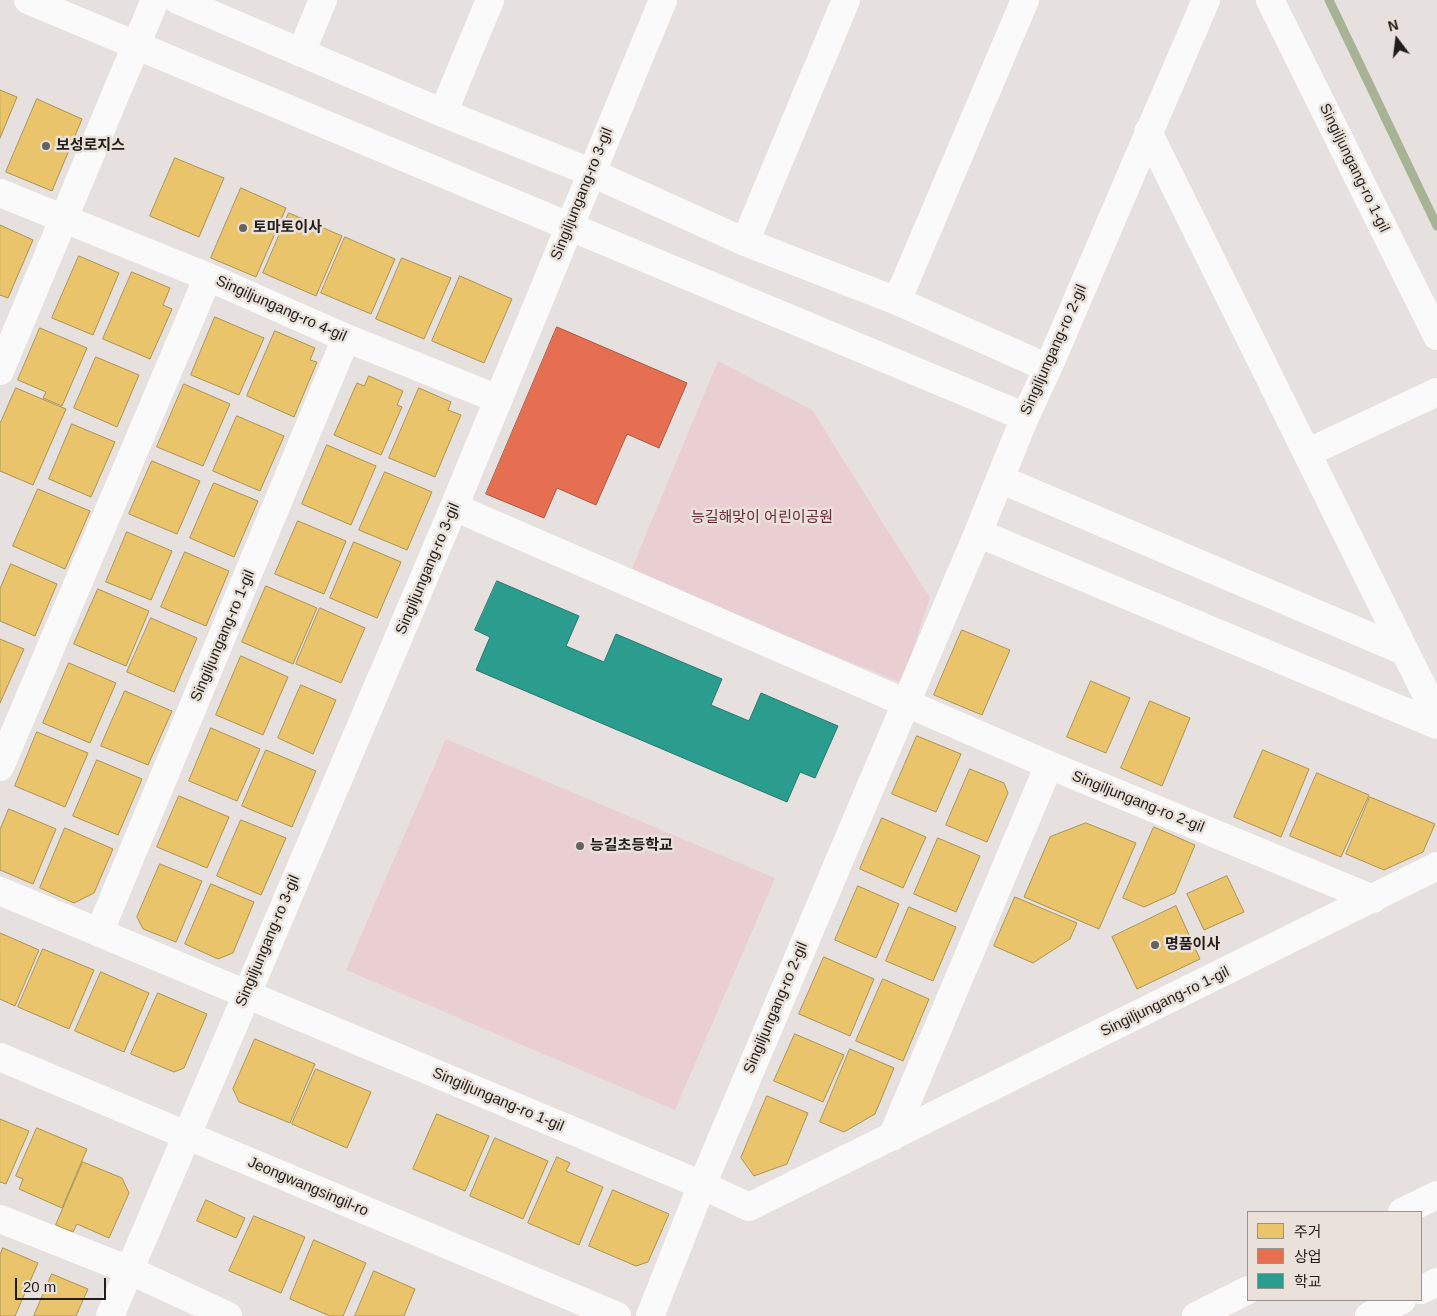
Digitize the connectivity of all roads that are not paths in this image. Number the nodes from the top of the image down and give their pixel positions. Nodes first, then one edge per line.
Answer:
1 (28, 0) edge
2 (155, 0) edge
3 (178, 0) edge
4 (323, 0) edge
5 (490, 0) edge
6 (663, 0) edge
7 (846, 0) edge
8 (1025, 0) edge
9 (1206, 0) edge
10 (1270, 0) edge
11 (137, 46) junction
12 (301, 53) junction
13 (443, 113) junction
14 (1148, 132) junction
15 (590, 172) junction
16 (0, 193) edge
17 (64, 219) junction
18 (569, 225) junction
19 (745, 242) junction
20 (208, 277) junction
21 (897, 301) junction
22 (1437, 336) edge
23 (346, 338) junction
24 (1048, 368) junction
25 (0, 371) edge
26 (1437, 392) edge
27 (498, 399) junction
28 (1025, 417) junction
29 (1307, 453) junction
30 (1000, 479) junction
31 (454, 507) junction
32 (978, 533) junction
33 (1404, 651) junction
34 (905, 702) junction
35 (1437, 716) edge
36 (1437, 725) edge
37 (1049, 765) junction
38 (0, 767) edge
39 (1437, 866) edge
40 (0, 892) edge
41 (1373, 899) junction
42 (99, 933) junction
43 (246, 995) junction
44 (0, 1057) edge
45 (186, 1135) junction
46 (892, 1137) junction
47 (702, 1185) junction
48 (1437, 1195) edge
49 (1404, 1211) edge
50 (0, 1218) edge
51 (129, 1270) junction
52 (1437, 1282) edge
53 (1247, 1290) edge
54 (1422, 1290) edge
55 (1400, 1301) edge
56 (612, 1315) edge
57 (110, 1316) edge
58 (228, 1316) edge
59 (650, 1316) edge
60 (1196, 1316) edge
61 (1369, 1316) edge

1 - 11 street
2 - 11 street
3 - 12 street
4 - 12 street
5 - 13 street
6 - 15 street, Singiljungang-ro 3-gil
7 - 19 street
8 - 21 street
9 - 14 street, Singiljungang-ro 2-gil
10 - 22 street, Singiljungang-ro 1-gil
11 - 17 street
11 - 18 street
12 - 13 street
13 - 15 street
14 - 24 street, Singiljungang-ro 2-gil
14 - 29 street
15 - 18 street, Singiljungang-ro 3-gil
15 - 19 street
16 - 17 street, Singiljungang-ro 4-gil
17 - 20 street, Singiljungang-ro 4-gil
17 - 25 street
18 - 27 street, Singiljungang-ro 3-gil
18 - 28 street
19 - 21 street
20 - 23 street, Singiljungang-ro 4-gil
20 - 38 street
21 - 24 street
23 - 27 street, Singiljungang-ro 4-gil
23 - 42 street, Singiljungang-ro 1-gil
24 - 28 street, Singiljungang-ro 2-gil
26 - 29 street
27 - 31 street, Singiljungang-ro 3-gil
28 - 30 street, Singiljungang-ro 2-gil
29 - 33 street
30 - 32 street, Singiljungang-ro 2-gil
30 - 33 street
31 - 34 street
31 - 43 street, Singiljungang-ro 3-gil
32 - 34 street, Singiljungang-ro 2-gil
32 - 36 street
33 - 35 street
34 - 37 street, Singiljungang-ro 2-gil
34 - 47 street, Singiljungang-ro 2-gil
37 - 41 street, Singiljungang-ro 2-gil
37 - 46 street
39 - 41 street, Singiljungang-ro 1-gil
40 - 42 street, Singiljungang-ro 1-gil
41 - 46 street, Singiljungang-ro 1-gil
42 - 43 street, Singiljungang-ro 1-gil
43 - 45 street, Singiljungang-ro 3-gil
43 - 47 street, Singiljungang-ro 1-gil
44 - 45 street, Jeongwangsingil-ro
45 - 51 street, Singiljungang-ro 3-gil
45 - 56 street, Jeongwangsingil-ro
46 - 47 street, Singiljungang-ro 1-gil
47 - 59 street, Singiljungang-ro 2-gil
48 - 49 street
50 - 51 street
51 - 57 street, Singiljungang-ro 3-gil
51 - 58 street
52 - 54 street
53 - 60 street
55 - 61 street

